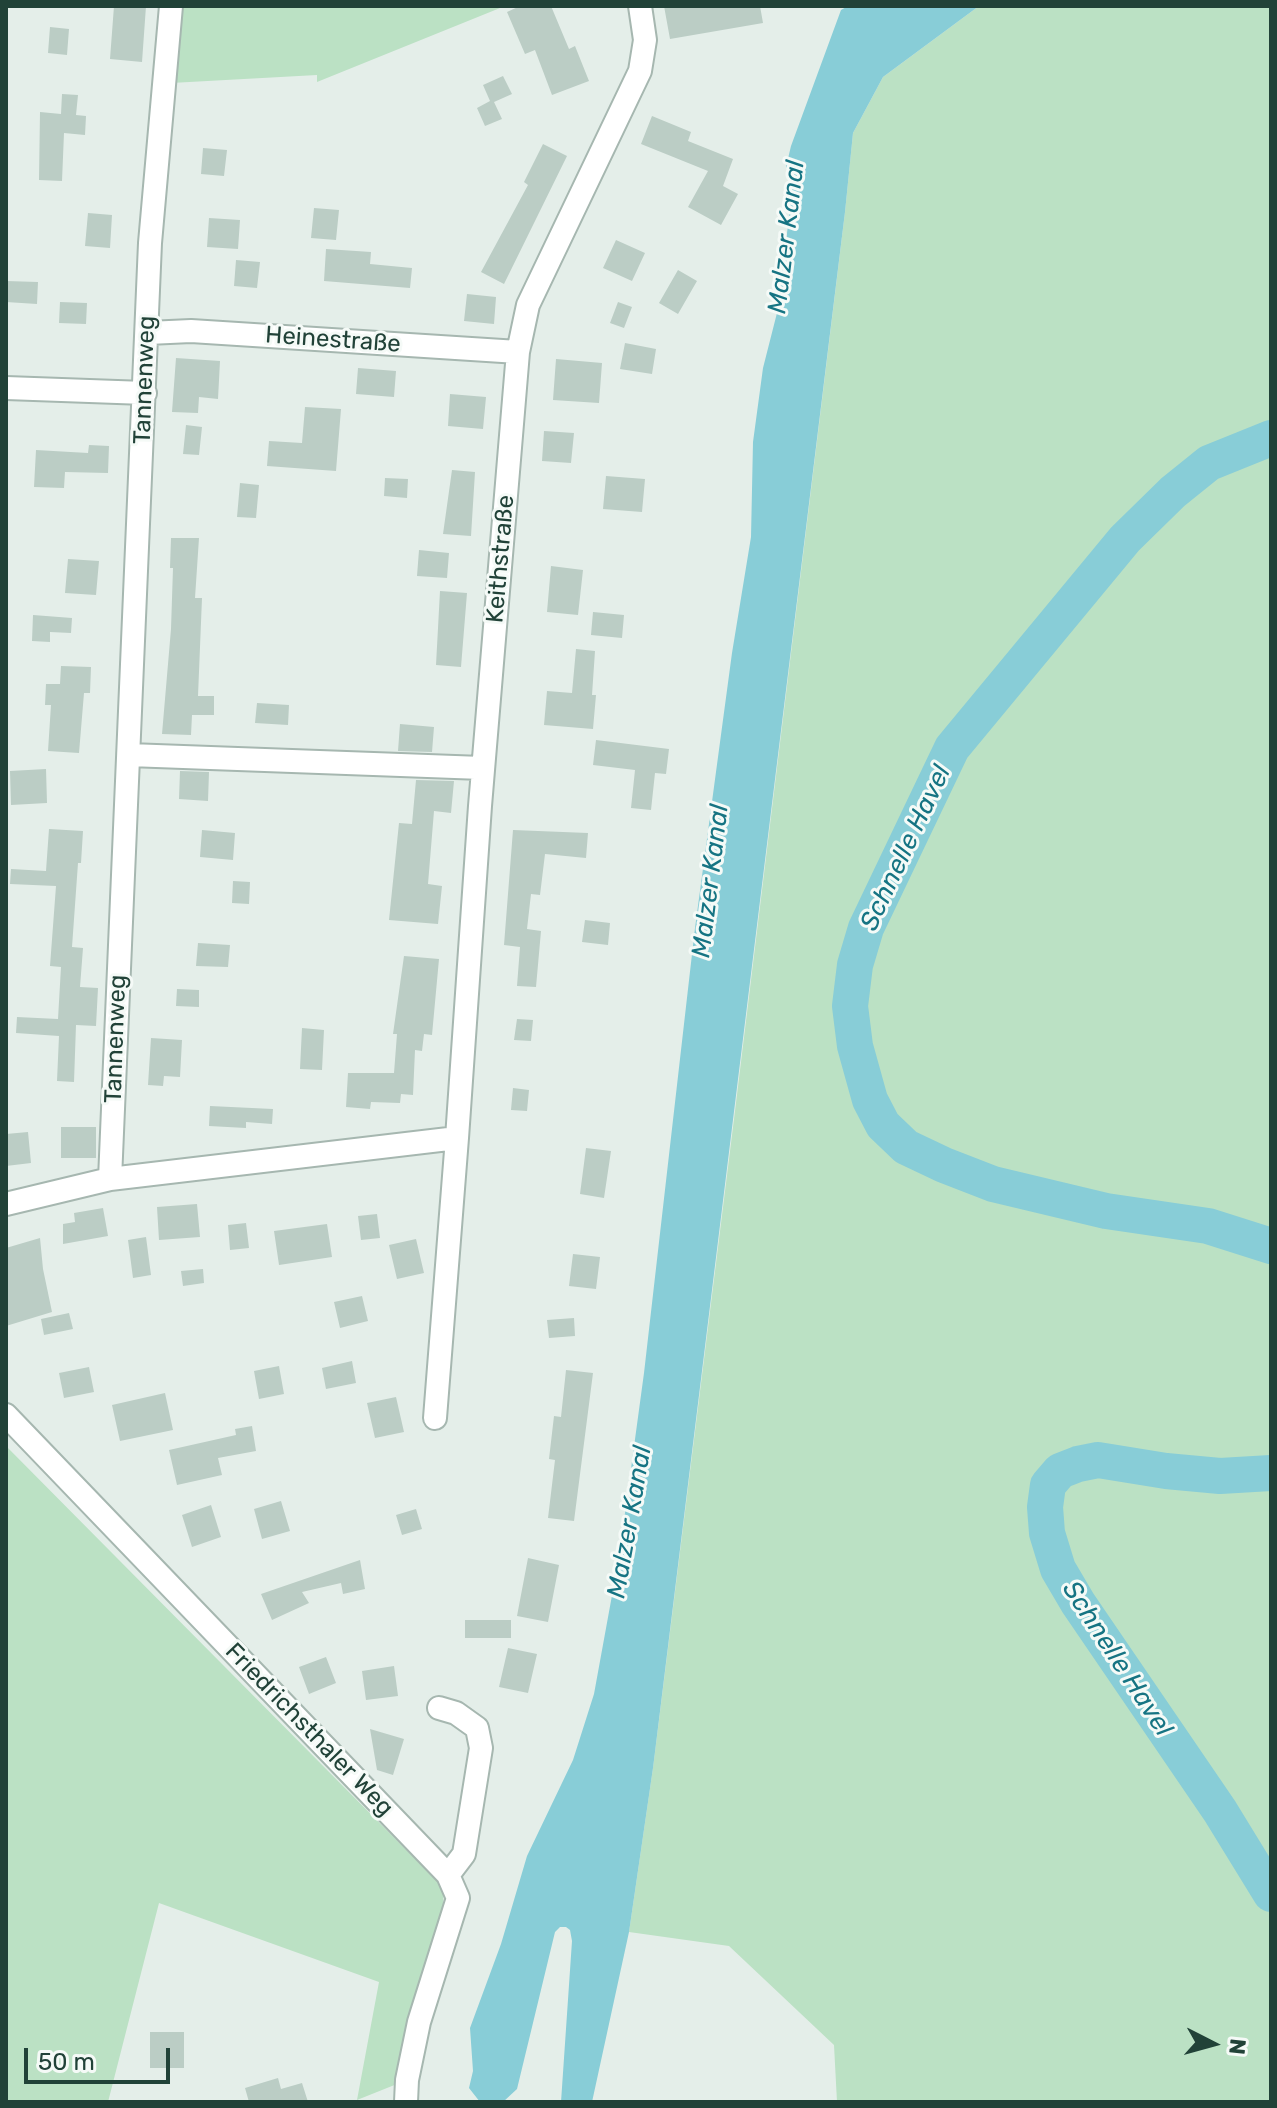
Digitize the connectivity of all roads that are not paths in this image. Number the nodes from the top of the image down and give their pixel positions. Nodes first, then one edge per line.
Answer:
1 (171, 6) edge
2 (640, 6) edge
3 (148, 333) junction
4 (518, 352) junction
5 (6, 388) edge
6 (145, 393) junction
7 (129, 755) junction
8 (482, 768) junction
9 (457, 1138) junction
10 (110, 1179) junction
11 (6, 1204) edge
12 (6, 1415) edge
13 (435, 1418) dead end
14 (439, 1708) dead end
15 (448, 1875) junction
16 (406, 2102) edge

1 - 3 street, Tannenweg
2 - 4 street, Keithstraße
3 - 4 street, Heinestraße
3 - 6 street, Tannenweg
4 - 8 street, Keithstraße
5 - 6 street
6 - 7 street, Tannenweg
7 - 8 street
7 - 10 street, Tannenweg
8 - 9 street, Keithstraße
9 - 10 street
9 - 13 street
10 - 11 street
12 - 15 street, Friedrichsthaler Weg
14 - 15 street
15 - 16 street

